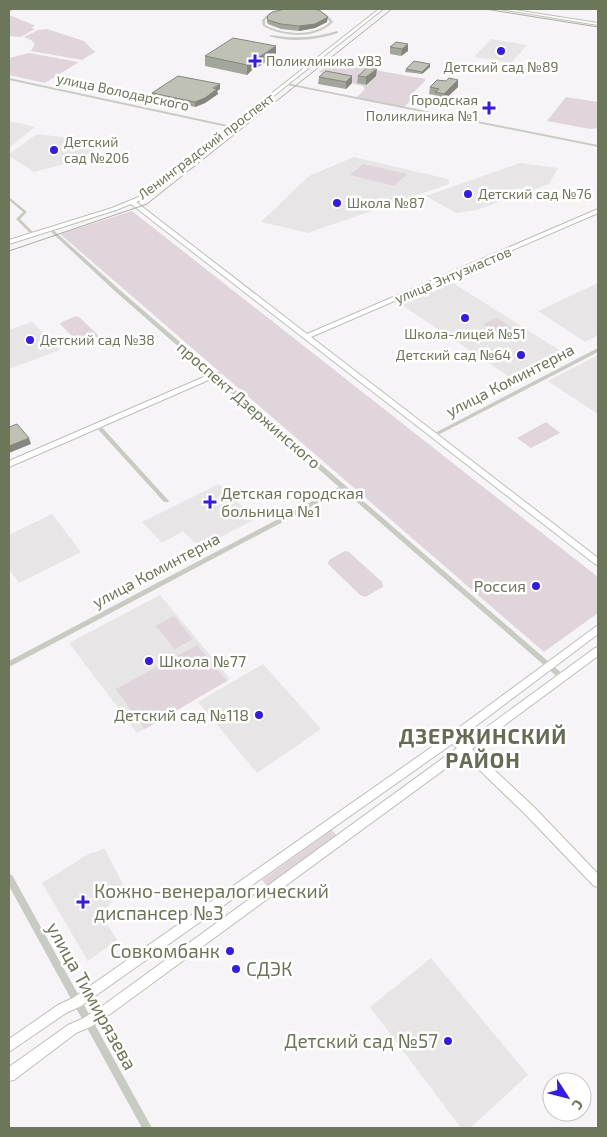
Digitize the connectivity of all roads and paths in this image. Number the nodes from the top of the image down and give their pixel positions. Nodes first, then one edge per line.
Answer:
1 (13, 9) edge
2 (381, 9) edge
3 (502, 9) edge
4 (9, 11) edge
5 (326, 15) joint
6 (598, 24) edge
7 (337, 32) dead end
8 (271, 36) dead end
9 (9, 80) edge
10 (287, 84) junction
11 (232, 127) junction
12 (598, 146) edge
13 (9, 198) edge
14 (132, 202) junction
15 (598, 211) edge
16 (50, 229) junction
17 (33, 234) junction
18 (9, 242) edge
19 (306, 337) junction
20 (598, 350) edge
21 (216, 376) junction
22 (97, 425) junction
23 (434, 435) junction
24 (9, 464) edge
25 (344, 487) junction
26 (166, 501) dead end
27 (598, 562) edge
28 (598, 629) edge
29 (598, 651) edge
30 (9, 664) edge
31 (548, 666) junction
32 (563, 678) junction
33 (453, 738) junction
34 (465, 749) junction
35 (9, 878) edge
36 (598, 882) edge
37 (77, 1002) junction
38 (88, 1022) junction
39 (9, 1046) edge
40 (9, 1074) edge
41 (147, 1128) edge

1 - 4 street
2 - 10 main road, Ленинградский проспект
3 - 6 main road
5 - 5 street
7 - 8 street
9 - 11 street, улица Володарского
10 - 11 main road, Ленинградский проспект
10 - 12 street
11 - 14 main road, Ленинградский проспект
13 - 17 street
14 - 16 main road, Ленинградский проспект
14 - 19 main road
15 - 19 main road, улица Энтузиастов
16 - 17 main road, Ленинградский проспект
16 - 21 street, проспект Дзержинского
17 - 18 main road, Ленинградский проспект
19 - 23 main road
20 - 23 street, улица Коминтерна
21 - 22 main road
21 - 25 street, проспект Дзержинского
22 - 24 main road
22 - 26 street
23 - 27 main road
25 - 30 street, улица Коминтерна
25 - 31 street, проспект Дзержинского
28 - 31 main road
29 - 32 main road
31 - 32 street, проспект Дзержинского
31 - 33 main road
32 - 34 main road
33 - 34 main road
33 - 37 main road
34 - 36 main road
34 - 38 main road
35 - 37 street, улица Тимирязева
37 - 38 street, улица Тимирязева
37 - 39 main road
38 - 40 main road
38 - 41 street, улица Тимирязева

